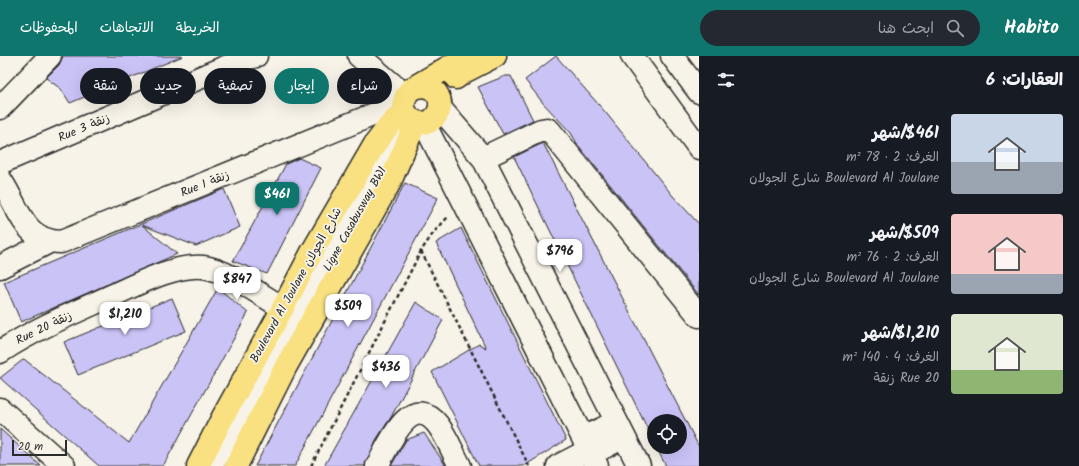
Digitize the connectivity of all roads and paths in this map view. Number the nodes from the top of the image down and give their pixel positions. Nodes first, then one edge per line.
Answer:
1 (50, 56) edge
2 (256, 56) edge
3 (359, 56) edge
4 (467, 56) edge
5 (495, 56) edge
6 (632, 56) edge
7 (672, 56) edge
8 (219, 62) edge
9 (699, 92) edge
10 (439, 101) junction
11 (0, 108) edge
12 (411, 110) junction
13 (699, 148) edge
14 (483, 158) junction
15 (0, 163) edge
16 (0, 179) edge
17 (465, 204) junction
18 (49, 242) junction
19 (421, 251) junction
20 (0, 268) edge
21 (283, 308) junction
22 (699, 316) edge
23 (0, 352) edge
24 (0, 409) edge
25 (620, 430) junction
26 (590, 452) edge
27 (64, 466) edge
28 (198, 466) edge
29 (212, 466) edge
30 (218, 466) edge
31 (236, 466) edge
32 (311, 466) edge
33 (377, 466) edge
34 (460, 466) edge
35 (529, 466) edge
36 (558, 466) edge
37 (639, 466) edge

1 - 11 street
2 - 8 street, Rue 3 زنقة
3 - 12 street
4 - 12 main road
5 - 10 main road
6 - 13 street
7 - 9 street
8 - 15 street, Rue 3 زنقة
10 - 12 main road
10 - 12 main road
10 - 14 street
12 - 17 street
12 - 18 street, Rue 1 زنقة
12 - 21 main road, Boulevard Al Joulane شارع الجولان
12 - 29 street, Ligne Casabusway BW1
12 - 30 street, Ligne Casabusway BW1
12 - 31 main road
14 - 22 street
14 - 25 street
16 - 18 street
17 - 19 path
17 - 26 street
18 - 20 street
19 - 32 path
19 - 35 path
21 - 23 street, Rue 20 زنقة
21 - 28 main road, Boulevard Al Joulane شارع الجولان
24 - 27 street
25 - 26 street
25 - 37 street
26 - 36 street
33 - 34 street

